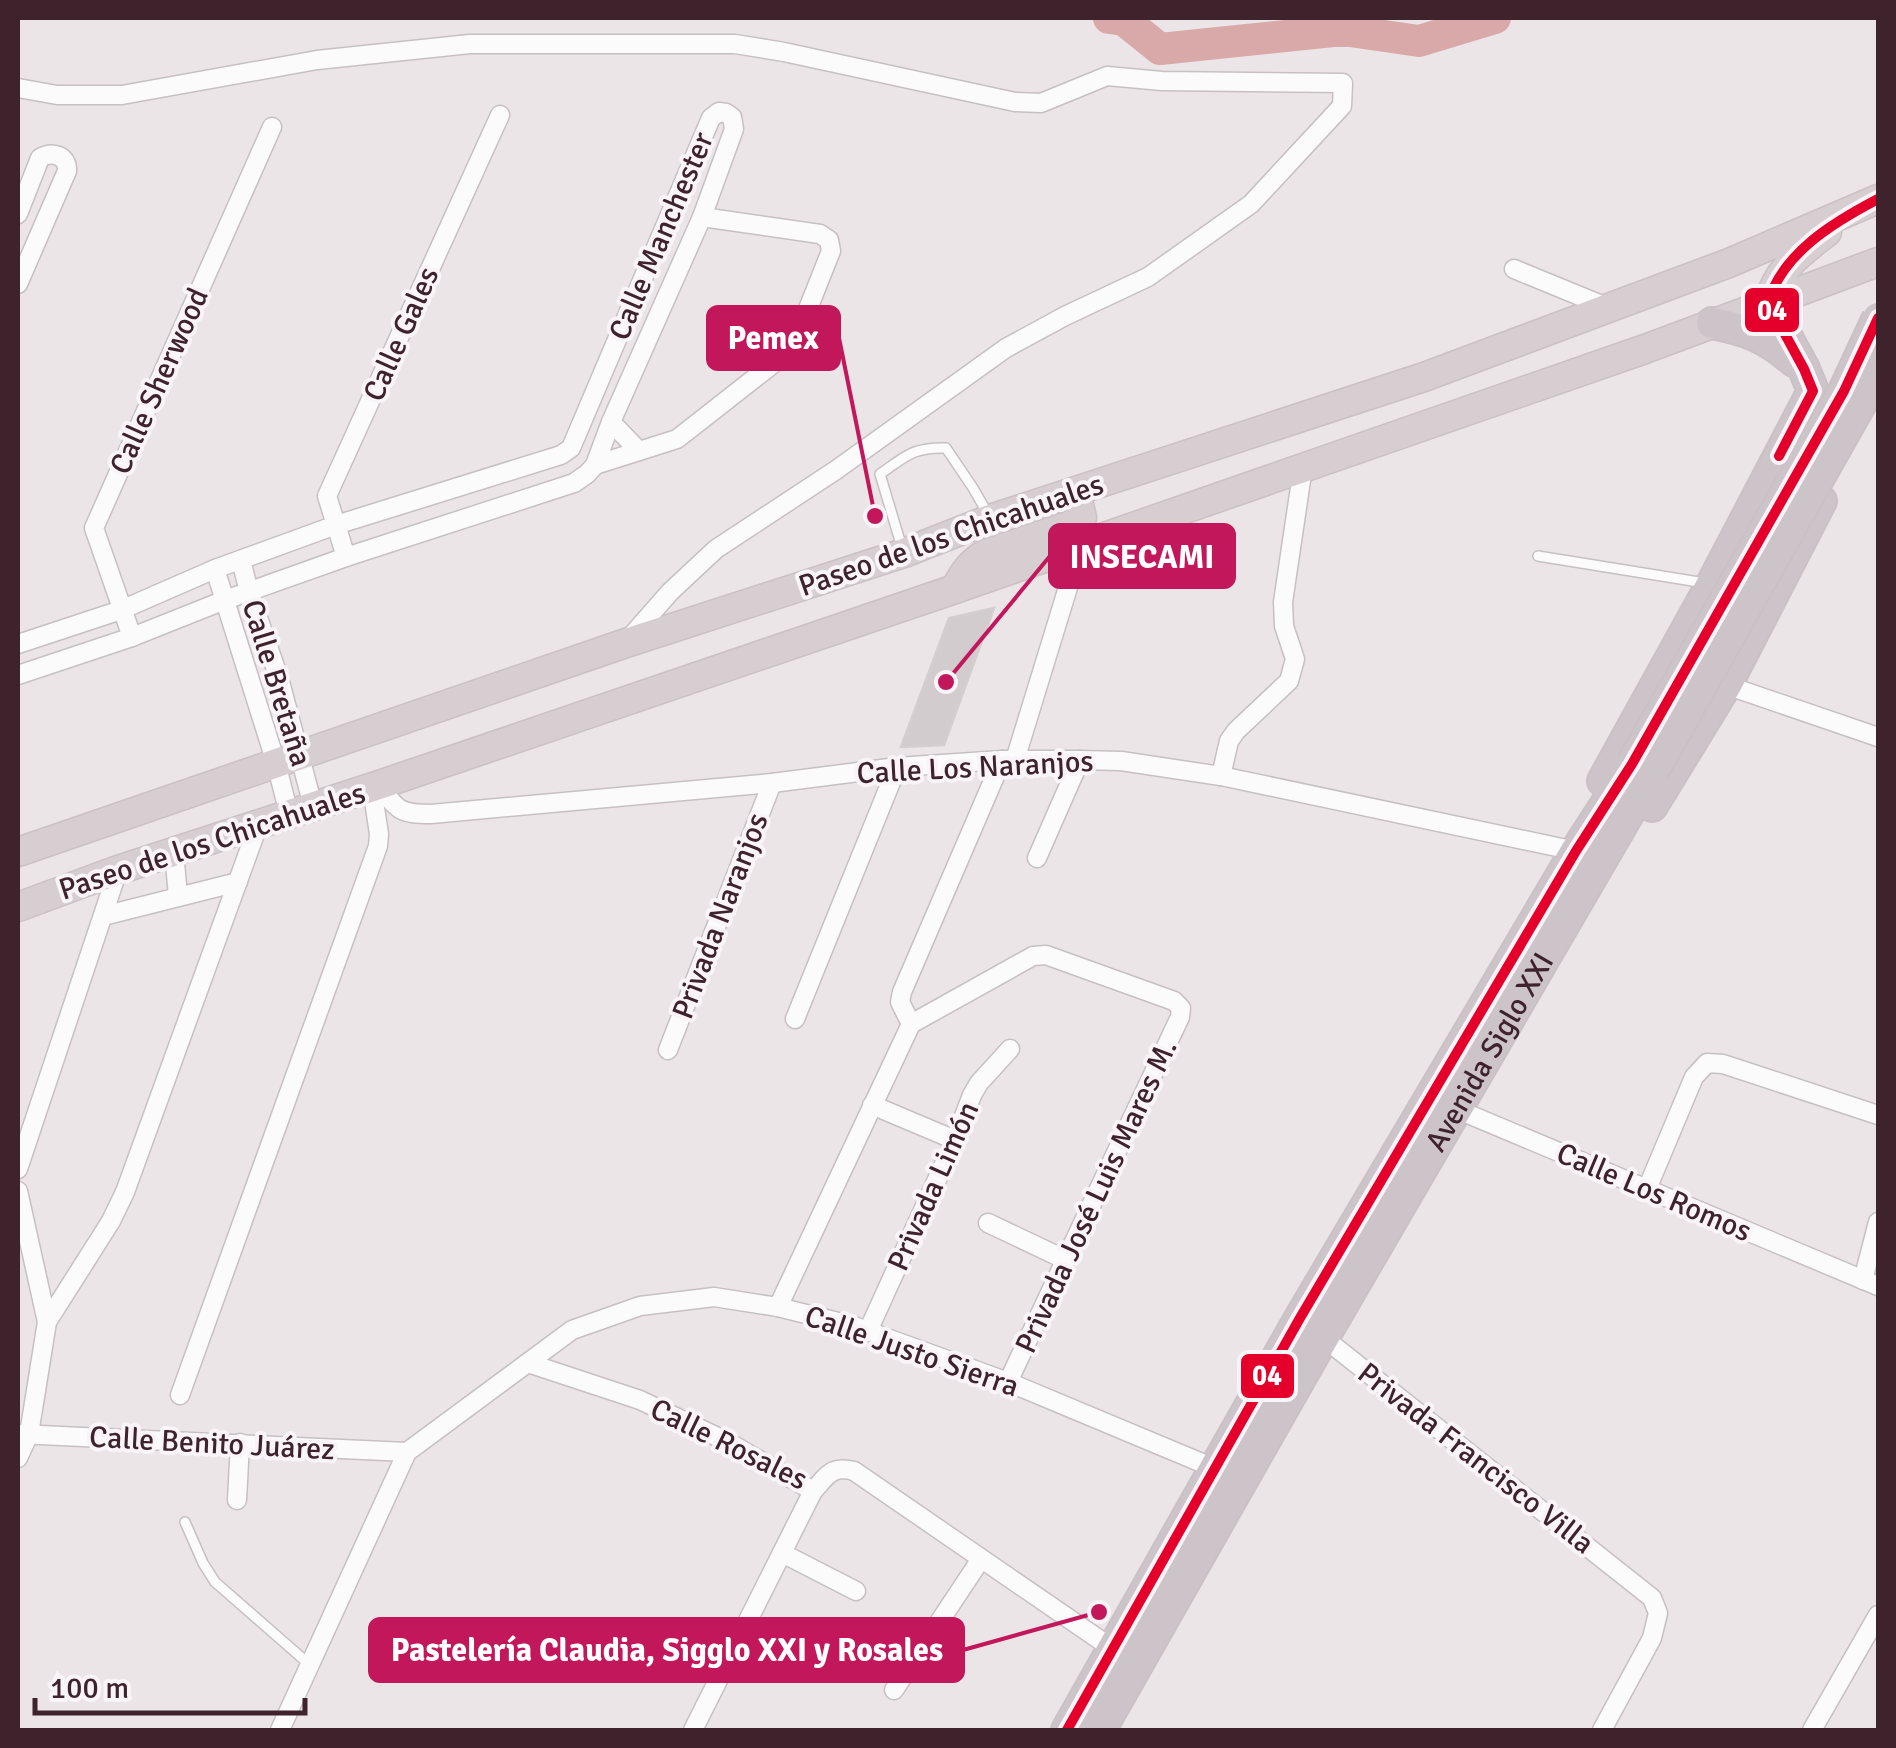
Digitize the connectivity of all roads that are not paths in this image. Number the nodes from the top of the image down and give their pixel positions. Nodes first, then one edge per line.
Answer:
1 (18, 88) edge
2 (500, 115) dead end
3 (272, 128) dead end
4 (1878, 199) edge
5 (1851, 212) junction
6 (18, 214) edge
7 (702, 217) junction
8 (1878, 262) edge
9 (1514, 269) dead end
10 (18, 284) edge
11 (1768, 303) junction
12 (1610, 308) junction
13 (1878, 318) edge
14 (1712, 323) junction
15 (1878, 373) edge
16 (1809, 380) junction
17 (1878, 395) edge
18 (611, 422) junction
19 (1854, 439) junction
20 (572, 448) junction
21 (639, 451) junction
22 (595, 465) junction
23 (1303, 467) junction
24 (1076, 492) junction
25 (990, 518) junction
26 (336, 525) junction
27 (1081, 545) junction
28 (904, 553) junction
29 (1538, 556) dead end
30 (346, 557) junction
31 (241, 560) junction
32 (215, 569) junction
33 (1712, 584) junction
34 (955, 589) junction
35 (249, 592) junction
36 (224, 600) junction
37 (121, 610) junction
38 (132, 637) junction
39 (626, 642) junction
40 (18, 644) edge
41 (18, 675) edge
42 (1726, 685) junction
43 (1878, 738) edge
44 (288, 759) junction
45 (1009, 760) junction
46 (1080, 760) junction
47 (898, 766) junction
48 (1642, 768) junction
49 (1221, 776) junction
50 (772, 783) junction
51 (376, 786) junction
52 (301, 810) junction
53 (259, 824) junction
54 (1578, 849) junction
55 (18, 852) edge
56 (174, 852) junction
57 (1038, 858) dead end
58 (118, 870) junction
59 (238, 882) junction
60 (178, 896) junction
61 (18, 906) edge
62 (103, 916) junction
63 (1554, 942) junction
64 (795, 1020) dead end
65 (911, 1024) junction
66 (1010, 1049) dead end
67 (668, 1050) dead end
68 (1444, 1104) junction
69 (872, 1105) junction
70 (1878, 1115) edge
71 (955, 1140) junction
72 (18, 1170) edge
73 (1647, 1189) junction
74 (18, 1191) edge
75 (1878, 1222) edge
76 (988, 1223) dead end
77 (1066, 1260) junction
78 (1871, 1283) edge
79 (778, 1307) junction
80 (47, 1322) junction
81 (1312, 1328) junction
82 (868, 1331) junction
83 (528, 1363) junction
84 (1008, 1382) junction
85 (180, 1395) dead end
86 (23, 1434) edge
87 (240, 1444) junction
88 (407, 1452) junction
89 (18, 1458) edge
90 (1214, 1468) junction
91 (812, 1491) junction
92 (237, 1500) dead end
93 (185, 1522) dead end
94 (782, 1553) junction
95 (981, 1559) junction
96 (856, 1591) dead end
97 (1878, 1615) edge
98 (1113, 1649) junction
99 (310, 1664) junction
100 (894, 1690) dead end
101 (285, 1729) edge
102 (693, 1730) edge
103 (1067, 1730) edge
104 (1100, 1730) edge
105 (1602, 1730) edge
106 (1812, 1730) edge

1 - 39 street
2 - 26 street, Calle Gales
3 - 37 street, Calle Sherwood
4 - 5 main road, Paseo de los Chicahuales
5 - 11 main road
5 - 12 main road, Paseo de los Chicahuales
6 - 10 street
7 - 18 street, Calle Manchester
7 - 20 street, Calle Manchester
7 - 21 street
8 - 11 main road, Paseo de los Chicahuales
9 - 12 street
11 - 14 main road, Paseo de los Chicahuales
11 - 16 highway
12 - 24 main road, Paseo de los Chicahuales
13 - 48 highway, Avenida Siglo XXI, bridge
14 - 16 highway
14 - 23 main road, Paseo de los Chicahuales
15 - 48 highway, Avenida Siglo XXI, bridge
16 - 19 highway
16 - 33 highway
17 - 19 highway
18 - 21 street
18 - 22 street, Calle Manchester
19 - 42 highway
20 - 22 street
20 - 26 street
21 - 22 street
22 - 30 street
23 - 27 main road, Paseo de los Chicahuales
23 - 49 street
24 - 25 main road, Paseo de los Chicahuales
24 - 34 main road
25 - 28 main road, Paseo de los Chicahuales
25 - 28 lane
26 - 30 street, Calle Gales
26 - 31 street
27 - 34 main road, Paseo de los Chicahuales
27 - 45 street
28 - 39 main road, Paseo de los Chicahuales
29 - 33 lane
30 - 35 street
31 - 32 street
31 - 35 street, Calle Bretaña
32 - 36 street, Calle Bretaña
32 - 37 street
33 - 54 highway
34 - 51 main road, Paseo de los Chicahuales
35 - 36 street
35 - 44 street, Calle Bretaña
36 - 38 street
36 - 44 street, Calle Bretaña
37 - 38 street, Calle Sherwood
37 - 40 street
38 - 41 street
39 - 44 main road, Paseo de los Chicahuales
42 - 43 street
42 - 63 highway
44 - 52 street, Calle Bretaña
44 - 55 main road, Paseo de los Chicahuales
45 - 46 street, Calle Los Naranjos
45 - 47 street, Calle Los Naranjos
45 - 65 street
46 - 49 street, Calle Los Naranjos
46 - 57 street
47 - 50 street, Calle Los Naranjos
47 - 64 street
48 - 54 highway, Avenida Siglo XXI
48 - 63 highway, Avenida Siglo XXI
49 - 54 street, Calle Los Naranjos
50 - 51 street, Calle Los Naranjos
50 - 67 street, Privada Naranjos
51 - 52 main road, Paseo de los Chicahuales
51 - 85 street
52 - 53 main road, Paseo de los Chicahuales
53 - 56 main road, Paseo de los Chicahuales
53 - 59 street
54 - 68 highway, Avenida Siglo XXI
56 - 58 main road, Paseo de los Chicahuales
56 - 60 street
58 - 61 main road, Paseo de los Chicahuales
58 - 62 street
59 - 60 street
59 - 80 street
60 - 62 street
62 - 72 street
63 - 68 highway, Avenida Siglo XXI
65 - 69 street
65 - 77 street, Privada José Luis Mares M.
66 - 71 street, Privada Limón
68 - 73 street, Calle Los Romos
68 - 81 highway, Avenida Siglo XXI
69 - 71 street
69 - 79 street
70 - 73 street
71 - 82 street, Privada Limón
73 - 78 street, Calle Los Romos
74 - 80 street
75 - 78 street
76 - 77 street
77 - 84 street, Privada José Luis Mares M.
79 - 82 street, Calle Justo Sierra
79 - 83 street, Calle Justo Sierra
80 - 86 street
81 - 90 highway, Avenida Siglo XXI
81 - 104 highway, Avenida Siglo XXI
81 - 105 street, Privada Francisco Villa
82 - 84 street, Calle Justo Sierra
83 - 88 street, Calle Justo Sierra
83 - 91 street, Calle Rosales
84 - 90 street, Calle Justo Sierra
86 - 87 street, Calle Benito Juárez
86 - 89 street
87 - 88 street, Calle Benito Juárez
87 - 92 street
88 - 99 street, Calle Justo Sierra
90 - 98 highway, Avenida Siglo XXI
91 - 94 street
91 - 95 street, Calle Rosales
93 - 99 lane
94 - 96 street
94 - 102 street
95 - 98 street, Calle Rosales
95 - 100 street
97 - 106 street
98 - 103 highway, Avenida Siglo XXI
99 - 101 street, Calle Justo Sierra

